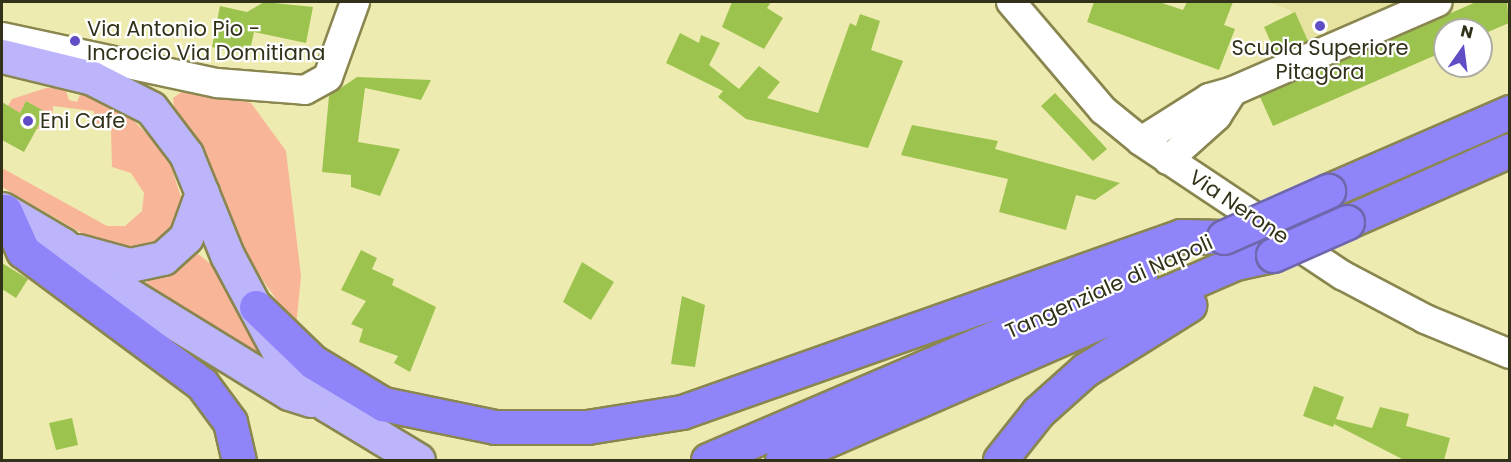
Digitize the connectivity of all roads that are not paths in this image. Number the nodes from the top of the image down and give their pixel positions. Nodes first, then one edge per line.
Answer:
1 (355, 2) edge
2 (1011, 2) edge
3 (1438, 2) edge
4 (2, 37) edge
5 (2, 56) edge
6 (1233, 91) junction
7 (1509, 112) edge
8 (1141, 141) junction
9 (1509, 150) edge
10 (1168, 160) junction
11 (202, 193) junction
12 (3, 210) edge
13 (1224, 237) junction
14 (63, 245) junction
15 (1273, 255) junction
16 (256, 307) junction
17 (1509, 354) edge
18 (327, 405) junction
19 (239, 460) edge
20 (418, 460) edge
21 (708, 460) edge
22 (782, 460) edge
23 (1000, 460) edge

1 - 4 street
2 - 8 street, Via Nerone
3 - 6 street
5 - 11 main road
6 - 8 street
6 - 10 street
7 - 13 highway, Tangenziale di Napoli, bridge
8 - 10 street, Via Nerone
9 - 15 highway, Tangenziale di Napoli, bridge
10 - 17 street, Via Nerone
11 - 14 main road
11 - 16 main road
12 - 14 main road
12 - 19 highway
13 - 16 highway
13 - 21 highway, Tangenziale di Napoli
14 - 18 main road
15 - 22 highway, Tangenziale di Napoli
15 - 23 highway
16 - 18 main road
18 - 20 main road

